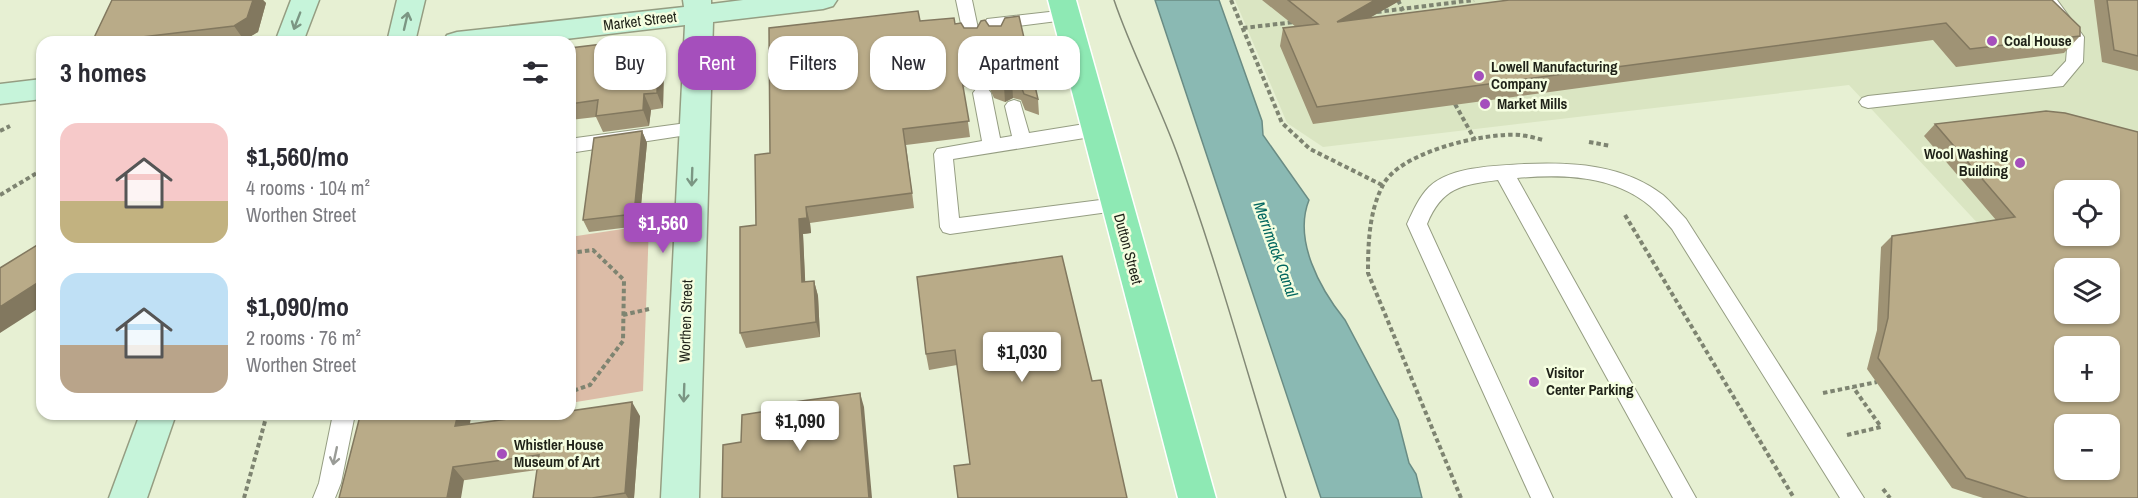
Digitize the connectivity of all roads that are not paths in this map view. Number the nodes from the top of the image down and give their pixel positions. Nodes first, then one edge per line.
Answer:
1 (305, 0) edge
2 (411, 0) edge
3 (823, 0) edge
4 (964, 0) edge
5 (2048, 0) edge
6 (698, 7) edge
7 (1065, 8) edge
8 (291, 36) edge
9 (402, 36) edge
10 (498, 36) edge
11 (36, 90) edge
12 (982, 93) edge
13 (0, 94) edge
14 (1868, 102) dead end
15 (1014, 106) edge
16 (694, 128) junction
17 (1097, 129) junction
18 (1022, 141) junction
19 (576, 145) dead end
20 (992, 146) junction
21 (1505, 174) junction
22 (1116, 205) junction
23 (156, 420) edge
24 (343, 420) edge
25 (128, 498) edge
26 (324, 498) edge
27 (680, 498) edge
28 (1197, 498) edge
29 (1542, 498) edge
30 (1685, 498) edge
31 (1853, 498) edge

1 -> 8 street
9 -> 2 street
3 - 6 street, Market Street
4 - 7 lane
5 - 14 lane
6 - 10 street, Market Street
6 - 16 street, Worthen Street
7 - 17 main road, Dutton Street
11 - 13 street
12 - 20 lane
15 - 18 lane
16 - 19 lane
16 -> 27 street, Worthen Street
17 - 18 lane
17 - 22 main road, Dutton Street
18 - 20 lane
20 - 22 lane
21 - 29 lane
21 - 30 lane
21 - 31 lane
22 - 28 main road, Dutton Street
23 - 25 street
24 -> 26 lane

